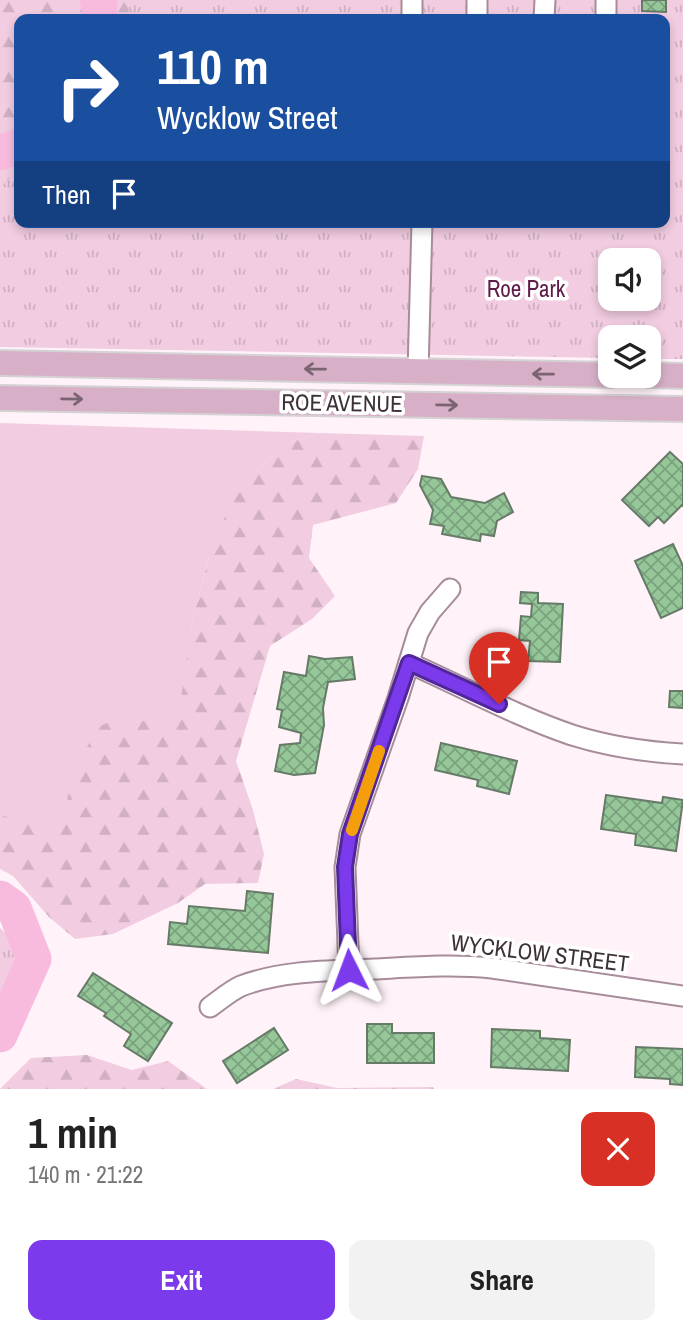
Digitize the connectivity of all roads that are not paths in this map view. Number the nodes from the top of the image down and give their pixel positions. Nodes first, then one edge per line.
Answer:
1 (422, 228) edge
2 (3, 363) edge
3 (418, 372) junction
4 (598, 375) edge
5 (661, 376) edge
6 (683, 376) edge
7 (2, 398) edge
8 (410, 404) junction
9 (683, 409) edge
10 (450, 589) dead end
11 (409, 663) junction
12 (683, 754) edge
13 (349, 970) junction
14 (683, 996) edge
15 (210, 1007) dead end

1 - 3 street
3 -> 2 main road, ROE AVENUE
4 -> 3 main road, ROE AVENUE
3 - 8 main road
5 - 6 main road
7 -> 8 main road, ROE AVENUE
8 -> 9 main road, ROE AVENUE
10 - 11 street
11 - 12 street
11 - 13 street
13 - 14 street, WYCKLOW STREET
13 - 15 street, WYCKLOW STREET

